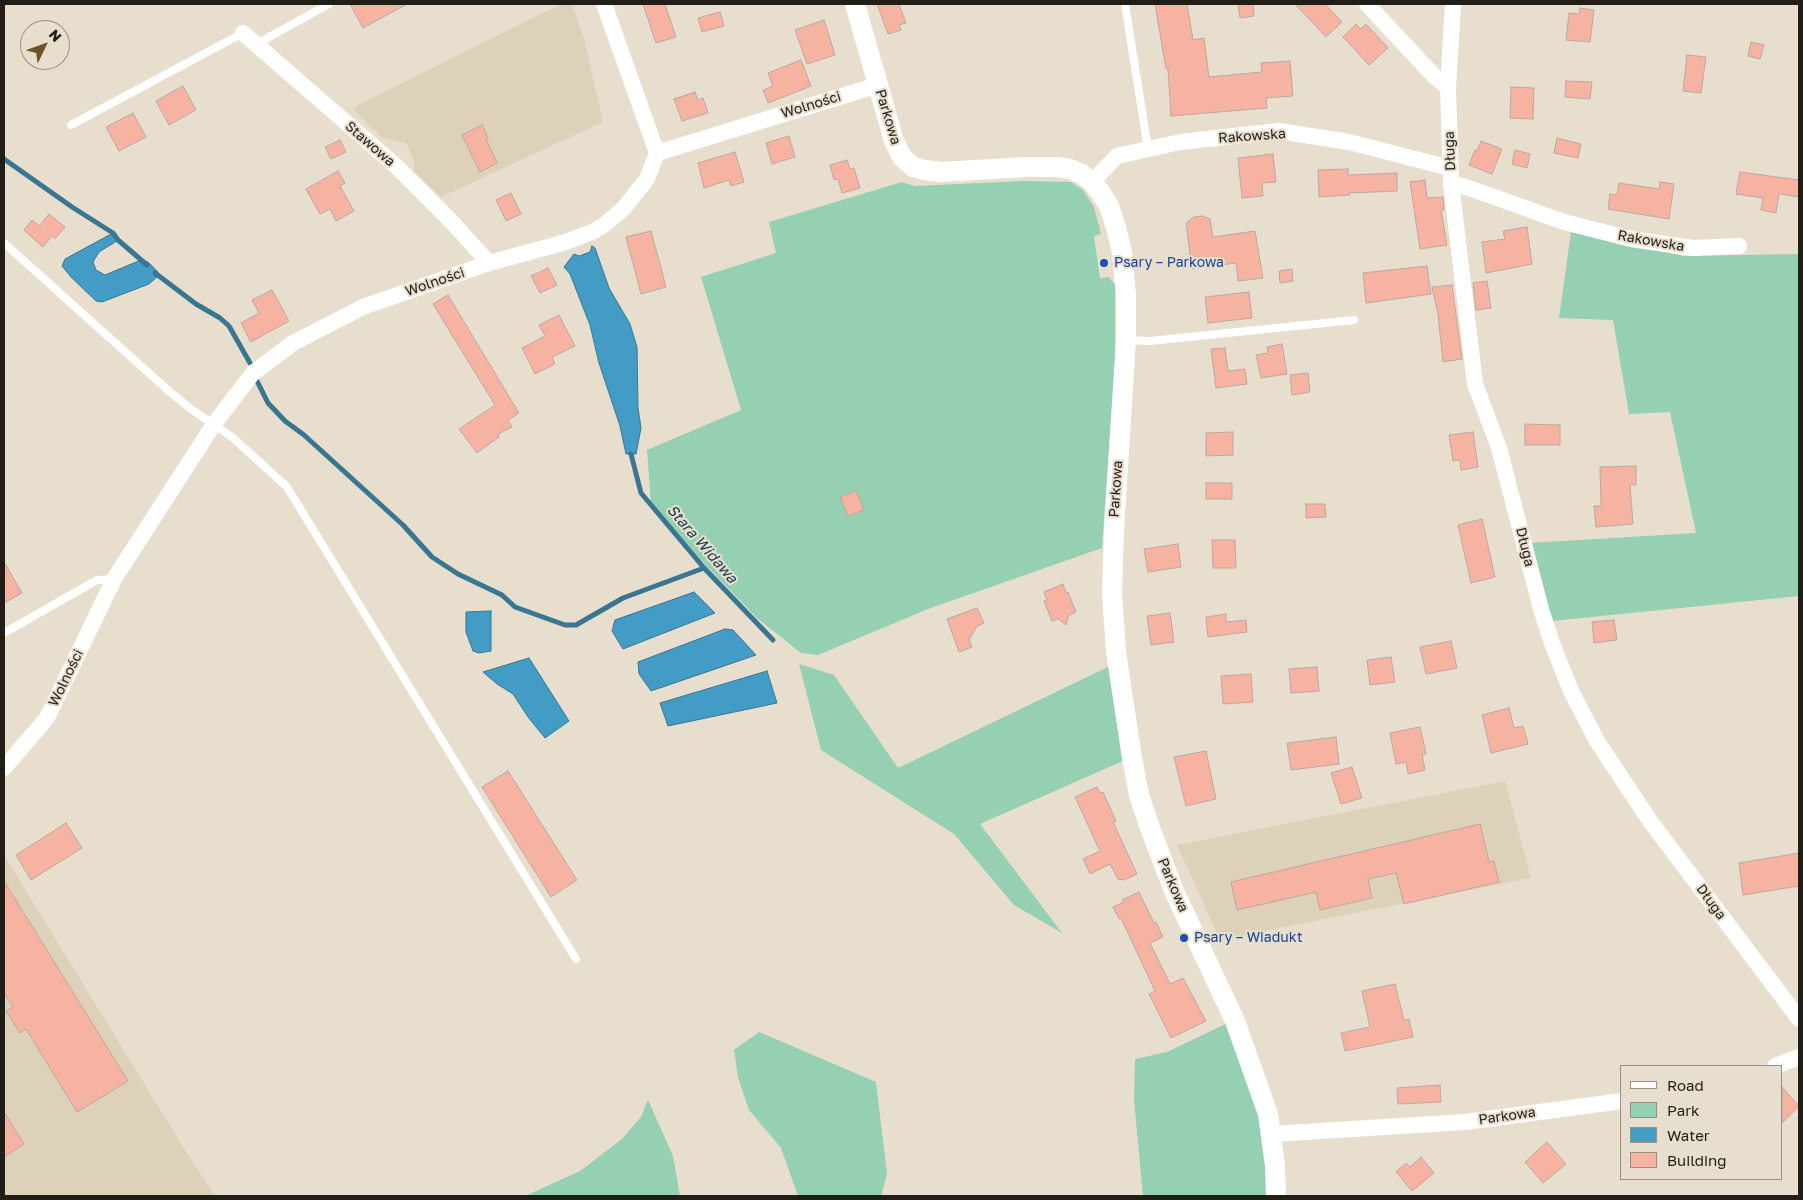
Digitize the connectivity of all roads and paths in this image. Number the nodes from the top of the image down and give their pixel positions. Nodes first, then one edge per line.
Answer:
1 (329, 4) edge
2 (604, 4) edge
3 (855, 4) edge
4 (1125, 4) edge
5 (1367, 4) edge
6 (1453, 4) edge
7 (244, 33) joint
8 (257, 45) junction
9 (878, 84) junction
10 (1448, 88) junction
11 (71, 125) dead end
12 (1148, 149) junction
13 (657, 153) junction
14 (1450, 176) junction
15 (1092, 182) junction
16 (4, 243) edge
17 (1739, 246) dead end
18 (489, 263) junction
19 (1354, 320) dead end
20 (1126, 340) junction
21 (214, 424) junction
22 (114, 579) junction
23 (4, 633) edge
24 (4, 768) edge
25 (576, 959) dead end
26 (1799, 1019) edge
27 (1799, 1057) edge
28 (1778, 1065) edge
29 (1620, 1101) edge
30 (1272, 1134) junction
31 (1276, 1196) edge

1 - 8 lane
2 - 13 street
3 - 9 street, Parkowa
4 - 12 lane
5 - 10 street
6 - 10 street, Długa
7 - 8 street, Stawowa
7 - 11 lane
8 - 18 street, Stawowa
9 - 13 street, Wolności
9 - 15 street, Parkowa
10 - 14 street, Długa
12 - 14 street, Rakowska
12 - 15 street, Rakowska
13 - 18 street, Wolności
14 - 17 street, Rakowska
14 - 26 street, Długa
15 - 20 street, Parkowa
16 - 21 lane
18 - 21 street, Wolności
19 - 20 lane
20 - 30 street, Parkowa
21 - 22 street, Wolności
21 - 25 lane
22 - 23 lane
22 - 24 street, Wolności
27 - 28 street
29 - 30 street, Parkowa
30 - 31 street, Parkowa

